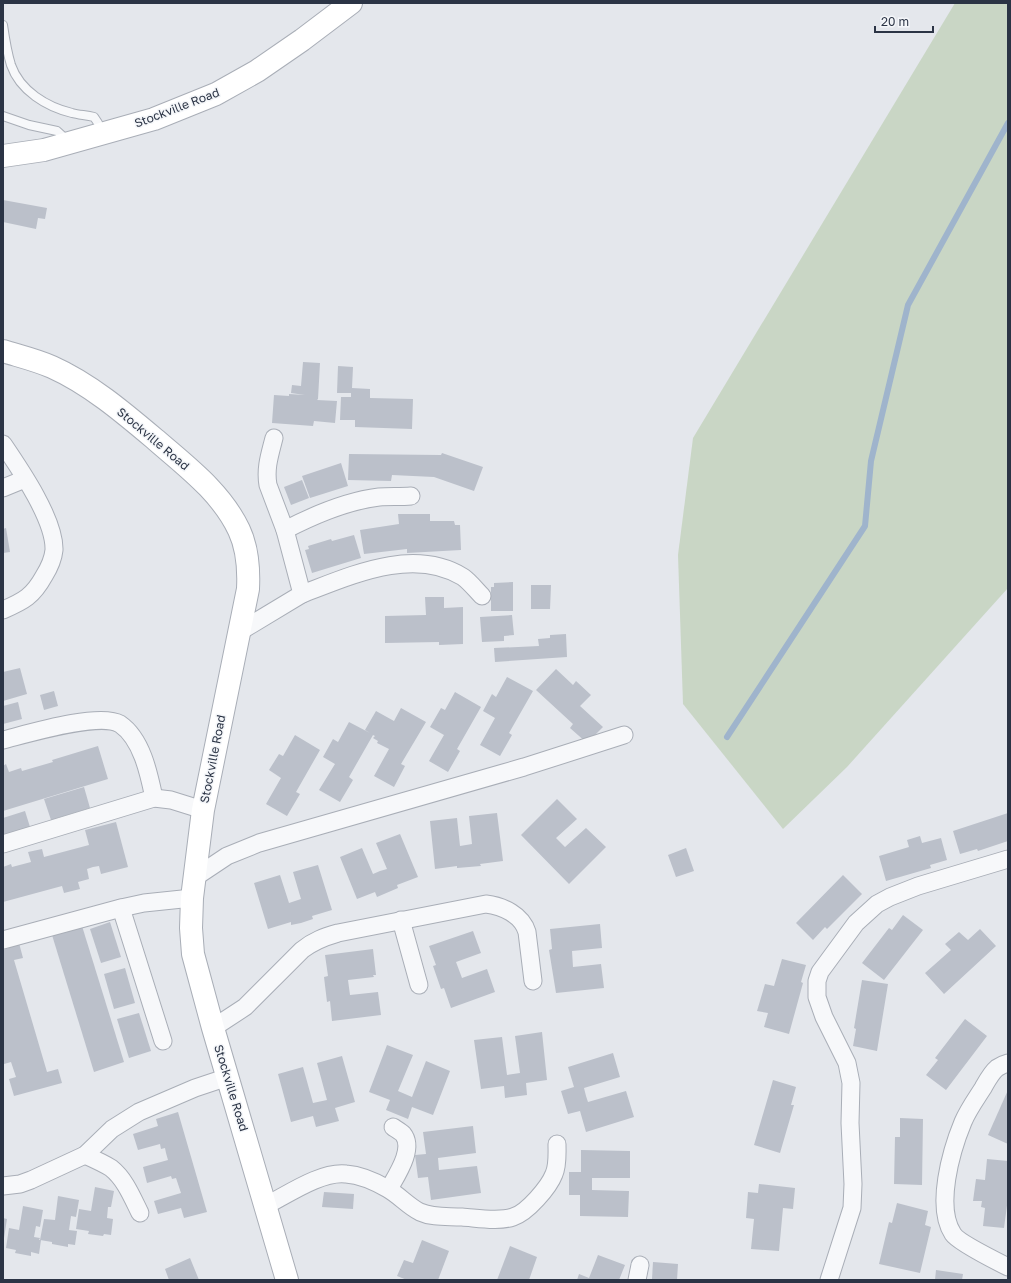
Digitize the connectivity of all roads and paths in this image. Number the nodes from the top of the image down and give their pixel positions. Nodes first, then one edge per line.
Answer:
1 (351, 3) edge
2 (3, 25) edge
3 (3, 116) edge
4 (103, 133) junction
5 (70, 143) junction
6 (3, 156) edge
7 (3, 352) edge
8 (274, 438) dead end
9 (3, 444) edge
10 (26, 479) junction
11 (3, 488) edge
12 (410, 496) dead end
13 (285, 530) junction
14 (302, 594) junction
15 (482, 596) dead end
16 (3, 610) edge
17 (239, 632) junction
18 (624, 735) dead end
19 (3, 740) edge
20 (154, 798) junction
21 (203, 810) junction
22 (3, 844) edge
23 (1008, 859) edge
24 (193, 888) junction
25 (121, 908) junction
26 (401, 920) junction
27 (3, 940) edge
28 (533, 981) dead end
29 (419, 985) dead end
30 (213, 1028) junction
31 (163, 1041) dead end
32 (1008, 1063) edge
33 (228, 1077) junction
34 (393, 1127) dead end
35 (557, 1144) dead end
36 (85, 1155) junction
37 (3, 1186) edge
38 (389, 1189) junction
39 (265, 1206) junction
40 (140, 1213) dead end
41 (1008, 1267) edge
42 (287, 1280) edge
43 (829, 1280) edge

1 - 4 street, Stockville Road
2 - 4 lane
3 - 5 lane
4 - 5 street, Stockville Road
5 - 6 street, Stockville Road
7 - 17 street, Stockville Road
8 - 13 street
9 - 10 street
10 - 11 street
10 - 16 street
12 - 13 street
13 - 14 street
14 - 15 street
14 - 17 street
17 - 21 street, Stockville Road
18 - 24 street
19 - 20 street
20 - 21 street
20 - 22 street
21 - 24 street, Stockville Road
23 - 43 street
24 - 25 street
24 - 30 street, Stockville Road
25 - 27 street
25 - 31 street
26 - 28 street
26 - 29 street
26 - 30 street
30 - 33 street, Stockville Road
32 - 41 street
33 - 36 street
33 - 39 street, Stockville Road
34 - 38 street
35 - 38 street
36 - 37 street
36 - 40 street
38 - 39 street
39 - 42 street, Stockville Road

